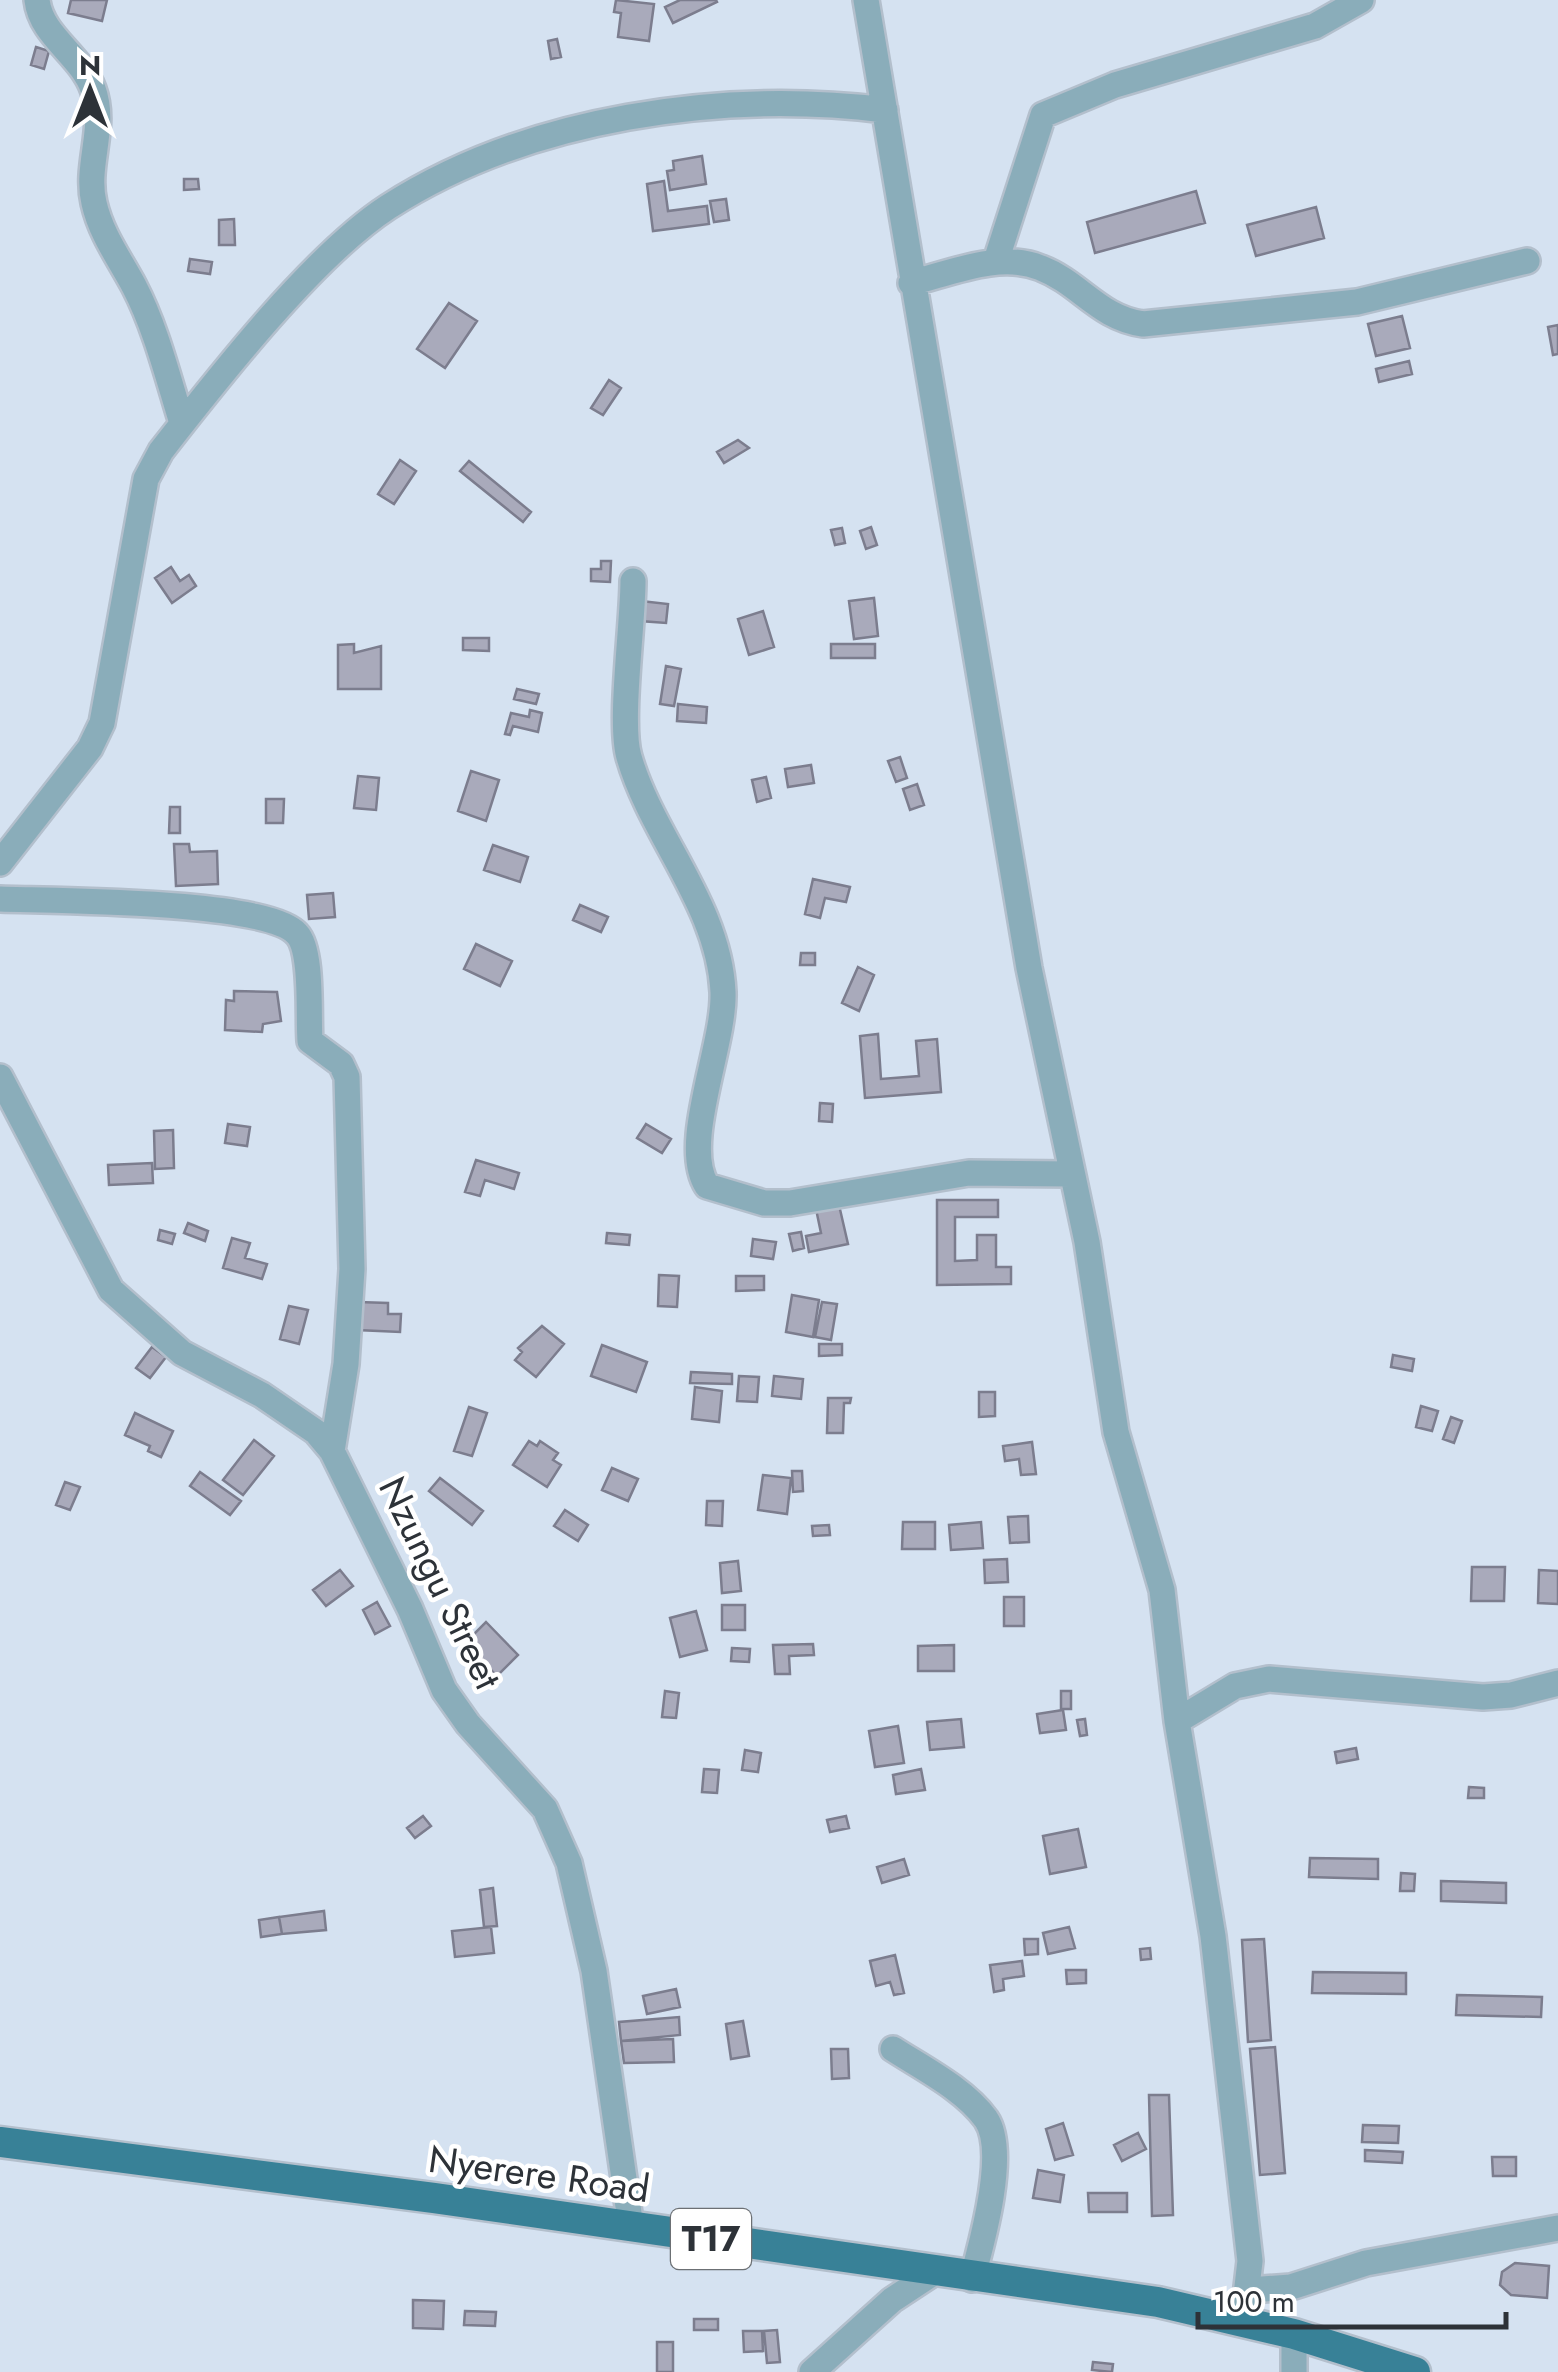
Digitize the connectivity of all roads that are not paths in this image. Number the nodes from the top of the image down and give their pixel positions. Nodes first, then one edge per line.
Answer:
1 (37, 0) edge
2 (866, 0) edge
3 (1361, 0) edge
4 (884, 110) junction
5 (1528, 261) dead end
6 (996, 262) junction
7 (911, 283) junction
8 (182, 423) junction
9 (633, 581) dead end
10 (0, 863) edge
11 (0, 899) edge
12 (0, 1076) edge
13 (1072, 1174) junction
14 (332, 1451) junction
15 (1558, 1683) edge
16 (1178, 1721) junction
17 (893, 2049) dead end
18 (0, 2142) edge
19 (631, 2227) junction
20 (1558, 2228) edge
21 (932, 2273) junction
22 (972, 2279) junction
23 (1249, 2290) junction
24 (1242, 2321) junction
25 (1294, 2334) junction
26 (816, 2370) edge
27 (1294, 2372) edge
28 (1415, 2372) edge

1 - 8 street
2 - 4 street
3 - 6 street
4 - 7 street
4 - 8 street
5 - 6 street
6 - 7 street
7 - 13 street
8 - 10 street
9 - 13 street
11 - 14 street
12 - 14 street, Nzungu Street
13 - 16 street
14 - 19 street, Nzungu Street
15 - 16 street
16 - 23 street
17 - 22 street
18 - 19 main road, Nyerere Road / T17
19 - 21 main road, Nyerere Road / T17
20 - 23 street
21 - 22 main road, Nyerere Road / T17
21 - 26 street
22 - 24 main road, Nyerere Road / T17
23 - 24 street
24 - 25 main road, Nyerere Road / T17
25 - 27 street
25 - 28 main road, Nyerere Road / T17

